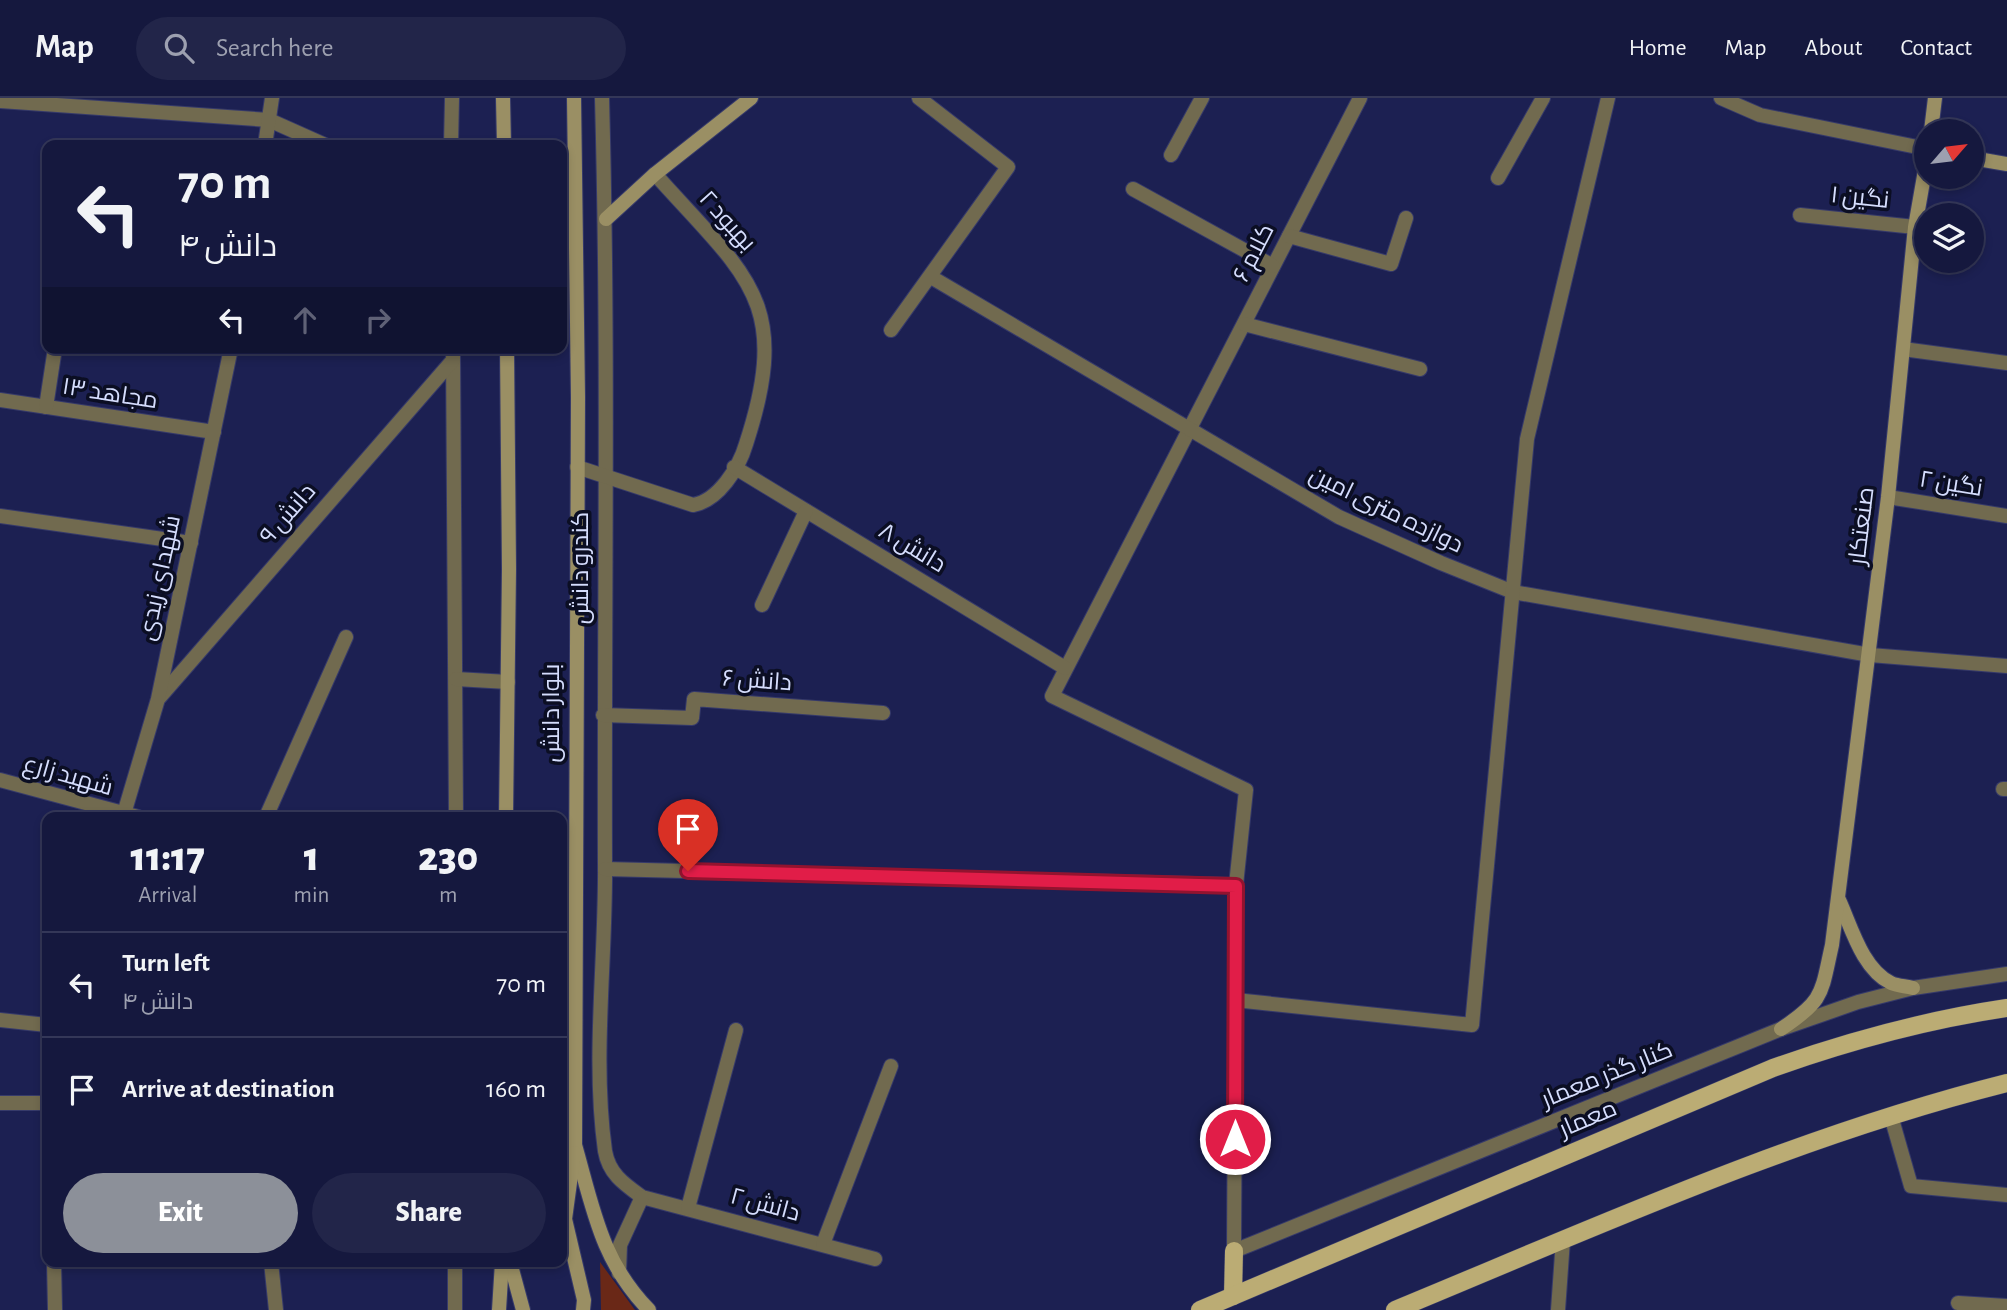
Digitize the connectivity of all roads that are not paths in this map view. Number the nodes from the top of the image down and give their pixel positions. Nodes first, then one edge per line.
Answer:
1 (271, 98) edge
2 (452, 98) edge
3 (503, 98) edge
4 (574, 98) edge
5 (602, 98) edge
6 (751, 98) edge
7 (919, 98) edge
8 (1202, 98) edge
9 (1360, 98) edge
10 (1543, 98) edge
11 (1608, 98) edge
12 (1721, 98) edge
13 (1935, 98) edge
14 (0, 101) edge
15 (1932, 119) edge
16 (269, 120) junction
17 (266, 140) edge
18 (314, 140) edge
19 (451, 140) edge
20 (504, 140) edge
21 (1914, 146) edge
22 (1171, 155) dead end
23 (1984, 160) edge
24 (2007, 164) edge
25 (655, 174) junction
26 (1498, 178) dead end
27 (1133, 189) dead end
28 (1800, 215) dead end
29 (1406, 218) dead end
30 (606, 219) junction
31 (1914, 227) edge
32 (1289, 236) junction
33 (1914, 237) edge
34 (1273, 267) junction
35 (931, 277) junction
36 (1244, 324) junction
37 (891, 330) dead end
38 (1903, 349) junction
39 (54, 354) edge
40 (230, 354) edge
41 (453, 354) edge
42 (507, 354) edge
43 (2007, 363) edge
44 (1420, 369) dead end
45 (0, 400) edge
46 (46, 407) junction
47 (1189, 430) junction
48 (214, 432) junction
49 (577, 467) junction
50 (734, 467) junction
51 (604, 475) junction
52 (1888, 497) junction
53 (806, 511) junction
54 (0, 516) edge
55 (2007, 516) edge
56 (191, 543) junction
57 (1513, 592) junction
58 (762, 605) dead end
59 (346, 637) dead end
60 (1870, 655) junction
61 (2007, 666) edge
62 (1065, 668) junction
63 (456, 679) junction
64 (508, 682) junction
65 (158, 699) junction
66 (883, 713) dead end
67 (603, 715) junction
68 (0, 780) edge
69 (114, 812) edge
70 (129, 812) edge
71 (268, 812) edge
72 (456, 812) edge
73 (506, 812) edge
74 (606, 869) junction
75 (1236, 886) junction
76 (1839, 898) junction
77 (2007, 974) edge
78 (1913, 988) junction
79 (1235, 1000) junction
80 (2007, 1008) edge
81 (0, 1020) edge
82 (42, 1024) edge
83 (1782, 1029) junction
84 (736, 1031) dead end
85 (891, 1066) dead end
86 (2007, 1083) edge
87 (0, 1103) edge
88 (42, 1103) edge
89 (1891, 1116) junction
90 (575, 1145) junction
91 (2007, 1195) edge
92 (642, 1197) junction
93 (567, 1204) edge
94 (688, 1208) junction
95 (567, 1228) edge
96 (1563, 1240) junction
97 (823, 1244) junction
98 (1234, 1251) junction
99 (875, 1259) dead end
100 (54, 1267) edge
101 (272, 1267) edge
102 (455, 1267) edge
103 (502, 1267) edge
104 (511, 1267) edge
105 (619, 1273) junction
106 (1233, 1296) junction
107 (1958, 1303) dead end
108 (2007, 1306) edge
109 (55, 1310) edge
110 (276, 1310) edge
111 (455, 1310) edge
112 (499, 1310) edge
113 (523, 1310) edge
114 (583, 1310) edge
115 (649, 1310) edge
116 (1200, 1310) edge
117 (1395, 1310) edge
118 (1558, 1310) edge

1 - 16 street
2 - 19 street
3 - 20 main road
4 - 49 main road, بلوار دانش
5 - 30 street, کندرو دانش
6 - 25 main road
7 - 35 street
8 - 22 street
9 - 32 street, کلام ۶
10 - 26 street
11 - 57 street
12 - 21 street
13 - 15 main road
14 - 16 street
16 - 17 street
16 - 18 street
23 - 24 main road
25 - 30 main road
25 - 50 street, بهبود ۲
27 - 34 street
28 - 31 street, نگین ۱
29 - 32 street
30 - 51 street, کندرو دانش
32 - 34 street, کلام ۶
33 - 38 main road, صنعتکار
34 - 36 street, کلام ۶
35 - 37 street
35 - 47 street, دوازده متری امین
36 - 44 street
36 - 47 street, کلام ۶
38 - 43 street
38 - 52 main road, صنعتکار
39 - 46 street
40 - 48 street, شهدای زیدی
41 - 63 street
41 - 65 street, دانش ۹
42 - 64 main road, بلوار دانش
45 - 46 street, مجاهد ۱۳
46 - 48 street, مجاهد ۱۳
47 - 57 street, دوازده متری امین
47 - 62 street, کلام ۶
48 - 56 street, شهدای زیدی
49 - 51 street
49 - 90 main road, بلوار دانش
50 - 51 street, بهبود ۲
50 - 53 street, دانش ۸
51 - 67 street, کندرو دانش
52 - 55 street, نگین ۲
52 - 60 main road, صنعتکار
53 - 58 street
53 - 62 street, دانش ۸
54 - 56 street
56 - 65 street, شهدای زیدی
57 - 60 street, دوازده متری امین
57 - 79 street
59 - 71 street
60 - 61 street, دوازده متری امین
60 - 76 main road, صنعتکار
62 - 75 street, کلام ۶
63 - 64 street
63 - 72 street
64 - 73 main road, بلوار دانش
65 - 70 street, شهدای زیدی
66 - 67 street, دانش ۶
67 - 74 street, کندرو دانش
68 - 69 street, شهید زارع
74 - 75 street
74 - 92 street, کندرو دانش
75 - 79 street
76 - 78 main road
76 - 83 main road, صنعتکار
77 - 78 street, کنار گذر معمار
78 - 83 street, کنار گذر معمار
79 - 98 street
80 - 106 main road, معمار
81 - 82 street
83 - 98 street, کنار گذر معمار
84 - 94 street
85 - 97 street
86 - 89 main road
87 - 88 street
89 - 91 street
89 - 96 main road
90 - 93 main road
90 - 105 main road, بلوار دانش
92 - 94 street, دانش ۲
92 - 105 street
94 - 97 street, دانش ۲
95 - 114 main road
96 - 117 main road
96 - 118 street
97 - 99 street, دانش ۲
98 - 106 main road
100 - 109 street
101 - 110 street
102 - 111 street
103 - 112 main road
104 - 113 main road
105 - 115 main road, بلوار دانش
106 - 116 main road, معمار
107 - 108 street

